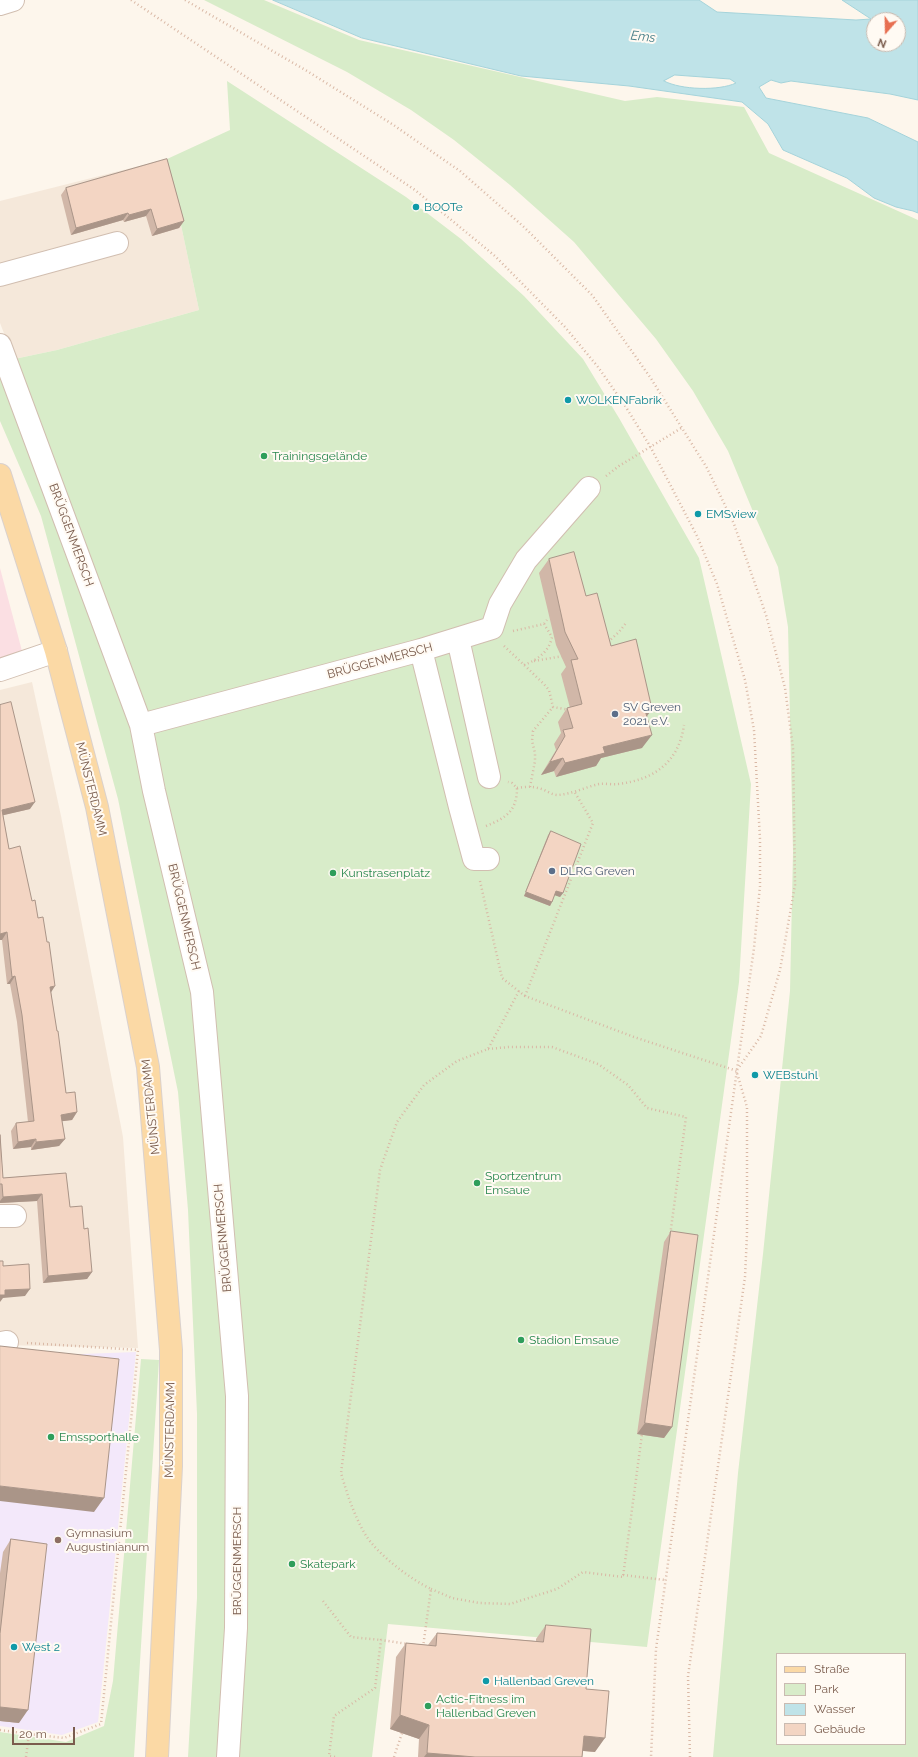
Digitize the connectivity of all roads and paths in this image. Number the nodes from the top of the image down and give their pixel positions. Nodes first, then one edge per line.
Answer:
1 (13, 0) edge
2 (131, 0) edge
3 (184, 0) edge
4 (0, 4) edge
5 (116, 243) dead end
6 (0, 275) edge
7 (0, 345) edge
8 (683, 427) junction
9 (650, 446) junction
10 (0, 475) edge
11 (589, 488) joint
12 (547, 620) dead end
13 (626, 623) dead end
14 (544, 624) junction
15 (493, 632) junction
16 (458, 639) junction
17 (601, 646) edge
18 (421, 650) junction
19 (56, 651) junction
20 (565, 656) dead end
21 (534, 661) junction
22 (524, 665) junction
23 (0, 670) edge
24 (553, 707) junction
25 (577, 709) edge
26 (141, 725) junction
27 (684, 725) dead end
28 (497, 779) joint
29 (530, 787) junction
30 (517, 788) junction
31 (574, 791) junction
32 (468, 838) junction
33 (481, 859) joint
34 (519, 991) junction
35 (525, 996) junction
36 (488, 1050) junction
37 (737, 1071) junction
38 (669, 1243) edge
39 (4, 1342) edge
40 (642, 1434) dead end
41 (623, 1574) junction
42 (665, 1580) junction
43 (431, 1589) junction
44 (323, 1601) dead end
45 (381, 1640) junction
46 (423, 1646) junction
47 (425, 1650) edge
48 (0, 1730) edge
49 (402, 1733) edge
50 (30, 1734) junction
51 (26, 1757) edge
52 (157, 1757) edge
53 (228, 1757) edge
54 (335, 1757) edge
55 (394, 1757) edge
56 (651, 1757) edge
57 (690, 1757) edge

1 - 4 street
2 - 9 path
3 - 8 path
5 - 6 street
7 - 26 street, BRÜGGENMERSCH
8 - 9 path
8 - 37 path
9 - 11 path
9 - 37 path
10 - 19 main road, MÜNSTERDAMM
11 - 15 street
12 - 14 path
13 - 17 path
14 - 15 path
14 - 21 path
15 - 16 street, BRÜGGENMERSCH
15 - 22 path
16 - 18 street, BRÜGGENMERSCH
16 - 28 street
18 - 26 street, BRÜGGENMERSCH
18 - 32 street
19 - 23 street
19 - 52 main road, MÜNSTERDAMM
20 - 21 path
21 - 22 path
22 - 24 path
24 - 25 path
24 - 29 path
26 - 53 street, BRÜGGENMERSCH
27 - 31 path
28 - 30 path
29 - 30 path
29 - 31 path
30 - 32 path
31 - 35 path
32 - 33 street
33 - 34 path
34 - 35 path
34 - 36 path
35 - 37 path
36 - 38 path
36 - 43 path
37 - 42 path
37 - 57 path
39 - 50 path
40 - 41 path
41 - 42 path
41 - 43 path
42 - 56 path
43 - 46 path
44 - 45 path
45 - 46 path
45 - 54 path
46 - 47 path
48 - 50 path
49 - 55 path
50 - 51 path

